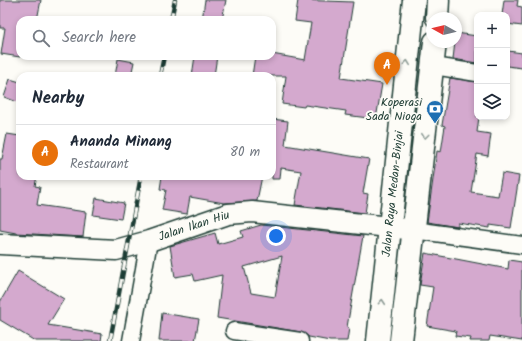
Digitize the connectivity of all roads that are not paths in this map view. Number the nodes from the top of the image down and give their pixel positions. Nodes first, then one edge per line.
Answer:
1 (414, 0) edge
2 (438, 0) edge
3 (437, 12) edge
4 (435, 48) edge
5 (434, 66) junction
6 (474, 73) edge
7 (389, 227) junction
8 (413, 230) junction
9 (149, 241) junction
10 (0, 244) edge
11 (522, 245) edge
12 (234, 332) dead end
13 (131, 341) edge
14 (300, 341) edge
15 (378, 341) edge
16 (401, 341) edge

7 -> 1 main road, Jalan Raya Medan-Binjai
2 - 3 main road
4 - 5 main road, Jalan Raya Medan-Binjai
5 - 6 street
5 -> 8 main road, Jalan Raya Medan-Binjai
7 - 8 street, Jalan Ikan Hiu
7 - 9 street, Jalan Ikan Hiu
15 -> 7 main road, Jalan Raya Medan-Binjai
8 - 11 street
8 - 16 main road, Jalan Raya Medan-Binjai
9 - 10 street, Jalan Ikan Hiu
9 - 13 street
12 - 14 street

